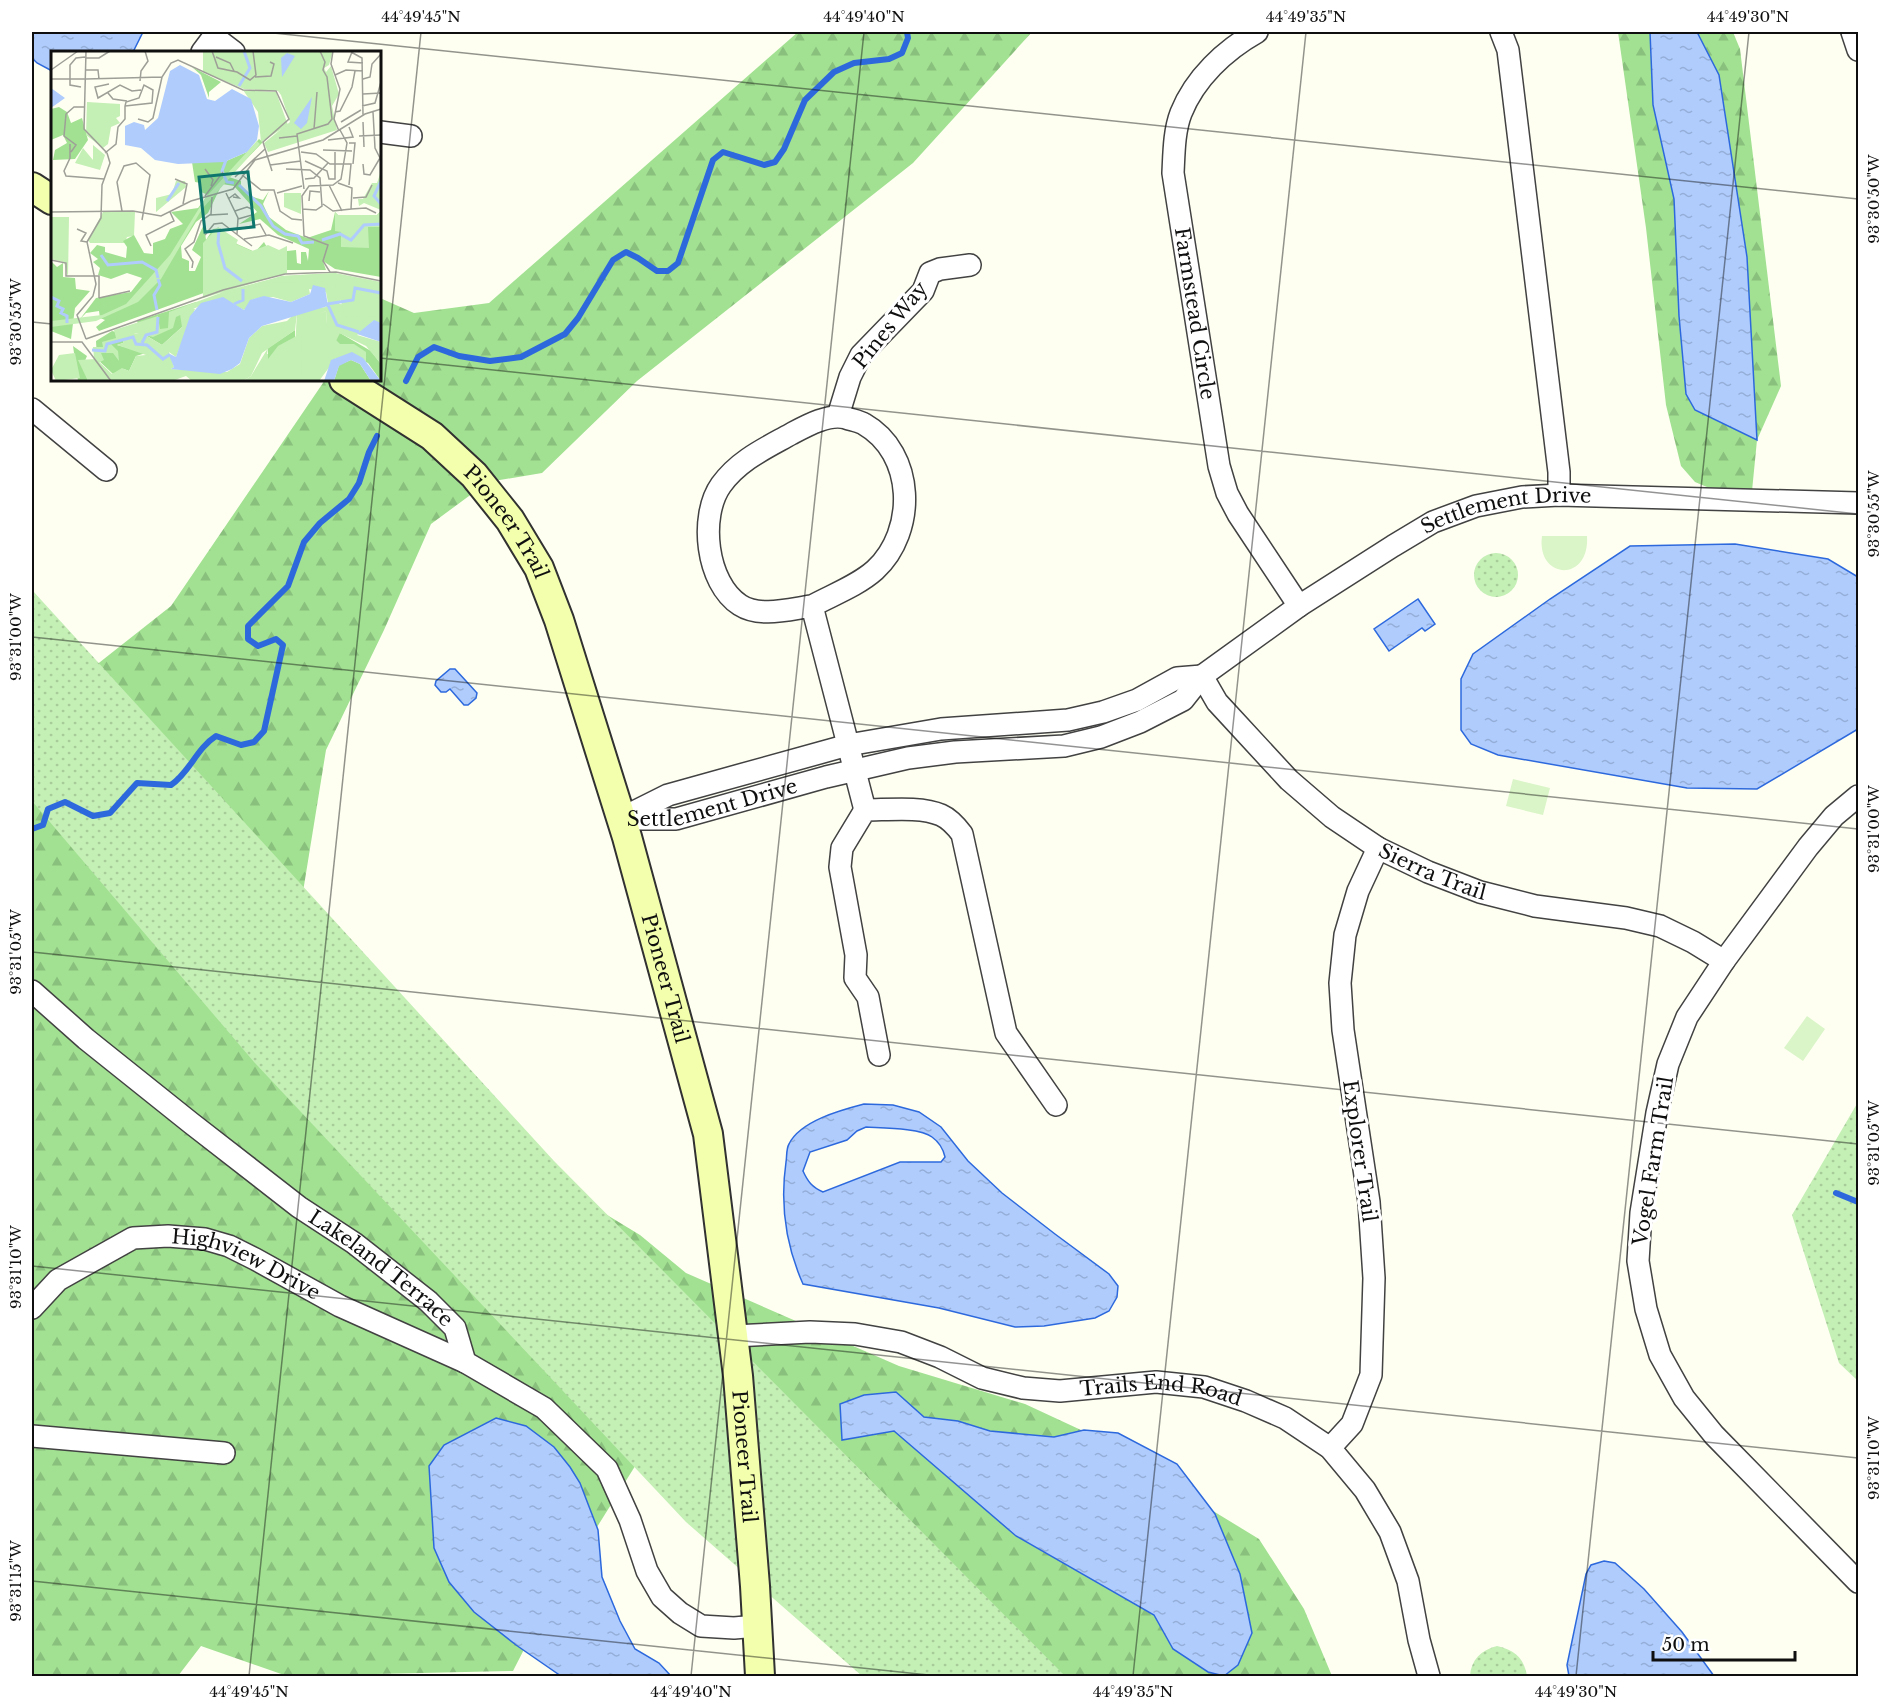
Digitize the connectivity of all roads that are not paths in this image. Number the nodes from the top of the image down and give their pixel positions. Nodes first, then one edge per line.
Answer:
1 (1257, 32) edge
2 (1501, 32) edge
3 (1852, 32) edge
4 (210, 40) edge
5 (1858, 50) edge
6 (232, 51) edge
7 (381, 132) edge
8 (411, 136) dead end
9 (32, 187) edge
10 (51, 199) edge
11 (970, 265) dead end
12 (346, 381) edge
13 (32, 409) edge
14 (838, 416) junction
15 (106, 470) dead end
16 (1559, 495) junction
17 (1858, 503) edge
18 (812, 606) junction
19 (1299, 606) junction
20 (1202, 676) junction
21 (848, 745) junction
22 (854, 770) junction
23 (1858, 796) edge
24 (865, 810) junction
25 (621, 819) junction
26 (1378, 848) junction
27 (1724, 961) junction
28 (32, 991) edge
29 (879, 1055) dead end
30 (1056, 1104) dead end
31 (32, 1308) edge
32 (734, 1336) junction
33 (465, 1362) junction
34 (32, 1436) edge
35 (1330, 1448) junction
36 (224, 1453) dead end
37 (1858, 1582) edge
38 (757, 1626) junction
39 (759, 1667) edge
40 (1429, 1677) edge

1 - 19 street, Farmstead Circle
2 - 16 street
3 - 5 street
4 - 6 street
7 - 8 street
9 - 10 main road
11 - 14 street, Pines Way
12 - 25 main road, Pioneer Trail
13 - 15 street
14 - 18 street
14 - 18 street
16 - 17 street, Settlement Drive
16 - 19 street, Settlement Drive
18 - 21 street
19 - 20 street, Settlement Drive
20 - 21 street, Settlement Drive
20 - 22 street, Settlement Drive
20 - 26 street, Sierra Trail
21 - 22 street
21 - 25 street, Settlement Drive
22 - 24 street
22 - 25 street, Settlement Drive
23 - 27 street, Vogel Farm Trail
24 - 29 street
24 - 30 street
25 - 32 main road, Pioneer Trail
26 - 27 street, Sierra Trail
26 - 35 street, Explorer Trail
27 - 37 street, Vogel Farm Trail
28 - 33 street, Lakeland Terrace
31 - 33 street, Highview Drive
32 - 35 street, Trails End Road
32 - 38 main road, Pioneer Trail
33 - 38 street
34 - 36 street
35 - 40 street, Trails End Road
38 - 39 main road, Pioneer Trail

